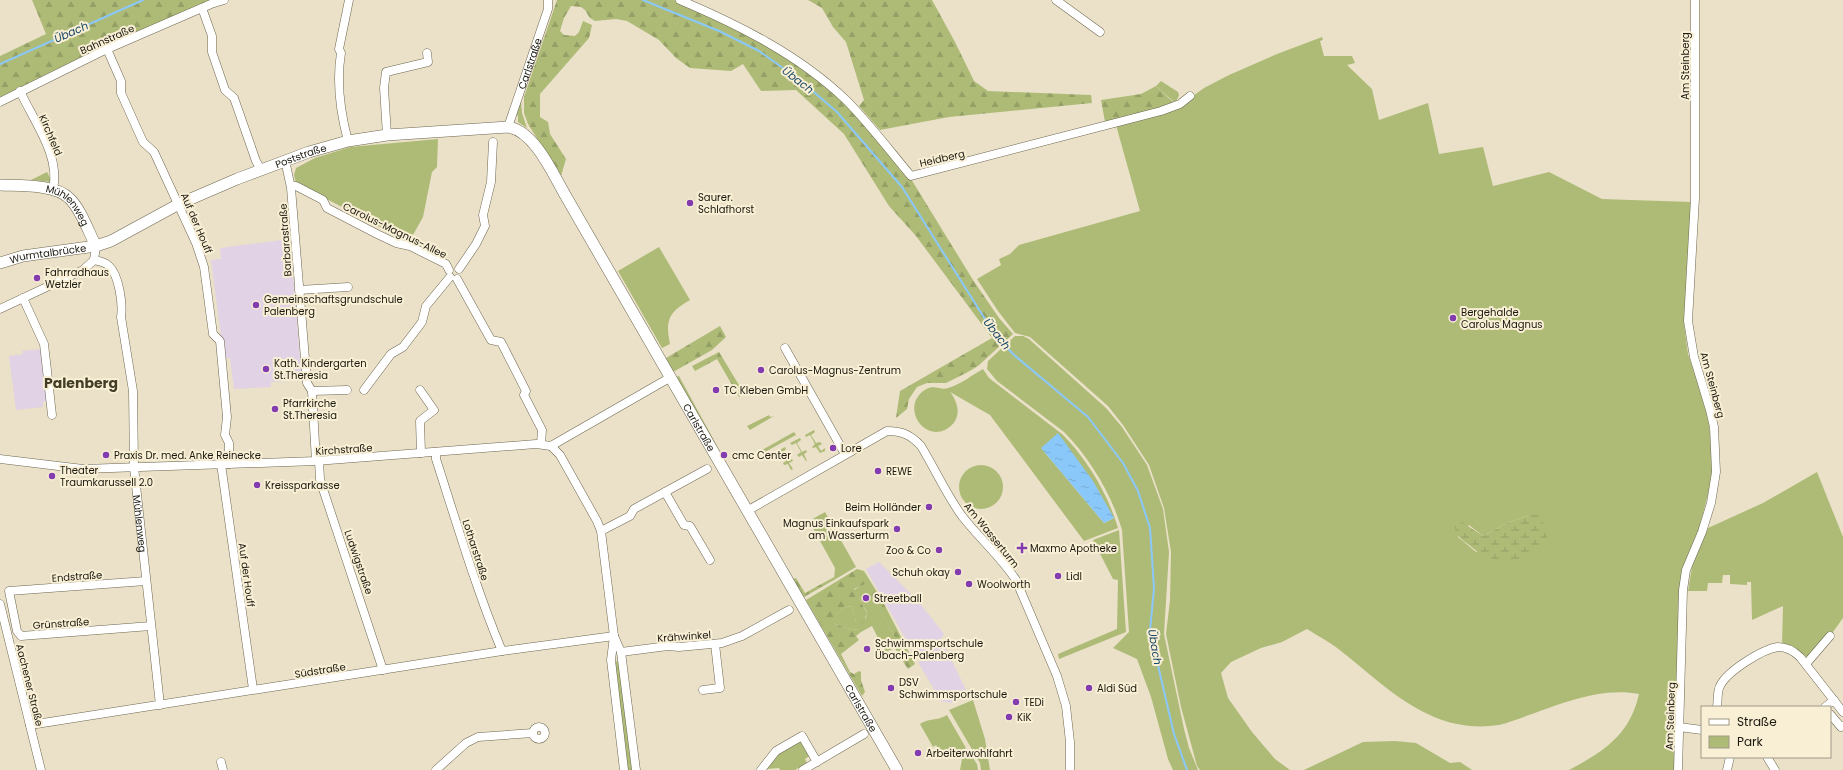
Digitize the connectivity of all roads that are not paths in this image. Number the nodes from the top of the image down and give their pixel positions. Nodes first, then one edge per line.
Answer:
1 (224, 0) edge
2 (349, 0) edge
3 (548, 0) edge
4 (680, 0) edge
5 (1056, 0) edge
6 (1695, 0) edge
7 (202, 8) junction
8 (1100, 32) dead end
9 (107, 49) junction
10 (427, 53) dead end
11 (20, 91) junction
12 (1190, 96) dead end
13 (0, 102) edge
14 (508, 127) junction
15 (520, 131) joint
16 (387, 135) junction
17 (348, 141) junction
18 (493, 142) dead end
19 (285, 160) junction
20 (261, 170) junction
21 (0, 185) edge
22 (291, 186) junction
23 (53, 189) junction
24 (179, 204) junction
25 (96, 246) junction
26 (94, 260) junction
27 (0, 263) edge
28 (452, 275) junction
29 (348, 287) dead end
30 (299, 290) junction
31 (23, 298) junction
32 (0, 309) edge
33 (785, 348) dead end
34 (671, 378) junction
35 (347, 390) dead end
36 (364, 390) dead end
37 (420, 390) dead end
38 (312, 391) junction
39 (52, 415) dead end
40 (541, 444) junction
41 (551, 446) junction
42 (436, 452) junction
43 (421, 453) junction
44 (845, 454) junction
45 (0, 459) edge
46 (318, 461) junction
47 (225, 464) junction
48 (134, 467) junction
49 (707, 469) dead end
50 (664, 492) junction
51 (747, 512) junction
52 (601, 531) junction
53 (710, 560) dead end
54 (146, 581) junction
55 (9, 591) joint
56 (0, 604) edge
57 (789, 610) dead end
58 (151, 626) junction
59 (614, 636) junction
60 (1830, 636) dead end
61 (715, 644) junction
62 (502, 651) junction
63 (621, 652) junction
64 (1806, 664) junction
65 (383, 670) junction
66 (253, 689) junction
67 (703, 690) dead end
68 (1834, 700) junction
69 (160, 705) junction
70 (1717, 706) edge
71 (1826, 706) edge
72 (1843, 712) edge
73 (1831, 715) edge
74 (30, 725) junction
75 (1843, 726) edge
76 (1679, 727) junction
77 (1701, 730) edge
78 (533, 733) dead end
79 (864, 734) dead end
80 (1730, 758) edge
81 (1768, 758) edge
82 (816, 762) junction
83 (41, 770) edge
84 (436, 770) edge
85 (624, 770) edge
86 (636, 770) edge
87 (761, 770) edge
88 (803, 770) edge
89 (896, 770) edge
90 (1070, 770) edge
91 (1678, 770) edge
92 (1727, 770) edge
93 (1775, 770) edge

1 - 7 street, Bahnstraße
2 - 17 street
3 - 14 street, Carlstraße
4 - 12 street, Heidberg
5 - 8 street
6 - 76 street, Am Steinberg
7 - 9 street, Bahnstraße
7 - 20 street
9 - 11 street, Bahnstraße
9 - 24 street, Auf der Houff
10 - 16 street
11 - 13 street, Bahnstraße
11 - 23 street, Kirchfeld
14 - 15 main road, Poststraße
14 - 16 main road, Poststraße
15 - 34 main road, Carlstraße
16 - 17 main road, Poststraße
17 - 19 main road, Poststraße
18 - 28 street, Carolus-Magnus-Allee
19 - 20 main road, Poststraße
19 - 22 street, Barbarastraße
20 - 24 main road, Poststraße
21 - 23 main road, Mühlenweg
22 - 28 street, Carolus-Magnus-Allee
22 - 30 street, Barbarastraße
23 - 25 main road, Mühlenweg
24 - 25 main road, Poststraße
24 - 47 street, Auf der Houff
25 - 26 street
25 - 27 main road, Wurmtalbrücke
26 - 31 street
26 - 48 street, Mühlenweg
28 - 36 street
28 - 40 street, Carolus-Magnus-Allee
29 - 30 street
30 - 38 street, Barbarastraße
31 - 32 street
31 - 39 street
33 - 44 street
34 - 41 street
34 - 51 main road, Carlstraße
35 - 38 street
37 - 43 street
38 - 46 street, Barbarastraße
40 - 41 street, Kirchstraße
40 - 42 street, Kirchstraße
41 - 52 street
42 - 43 street, Kirchstraße
42 - 62 street, Lotharstraße
43 - 46 street, Kirchstraße
44 - 51 street, Am Wasserturm
44 - 90 street, Am Wasserturm
45 - 48 street, Kirchstraße
46 - 47 street, Kirchstraße
46 - 65 street, Ludwigstraße
47 - 48 street, Kirchstraße
47 - 66 street, Auf der Houff
48 - 54 street, Mühlenweg
49 - 50 street
50 - 52 street
50 - 53 street
51 - 89 main road, Carlstraße
52 - 59 street
54 - 55 street, Endstraße
54 - 58 street, Mühlenweg
55 - 58 street, Grünstraße
56 - 74 street, Aachener Straße
57 - 61 street, Krähwinkel
58 - 69 street, Mühlenweg
59 - 62 street, Südstraße
59 - 63 street
59 - 85 street
60 - 64 street
61 - 63 street, Krähwinkel
61 - 67 street
62 - 65 street, Südstraße
63 - 86 street
64 - 68 street
64 - 70 street
65 - 66 street, Südstraße
66 - 69 street, Südstraße
68 - 71 street
68 - 72 street
69 - 74 street, Südstraße
73 - 75 street
74 - 83 street, Aachener Straße
76 - 77 street
76 - 91 street, Am Steinberg
78 - 84 street
79 - 82 street
80 - 92 street
81 - 93 street
82 - 87 street
82 - 88 street

